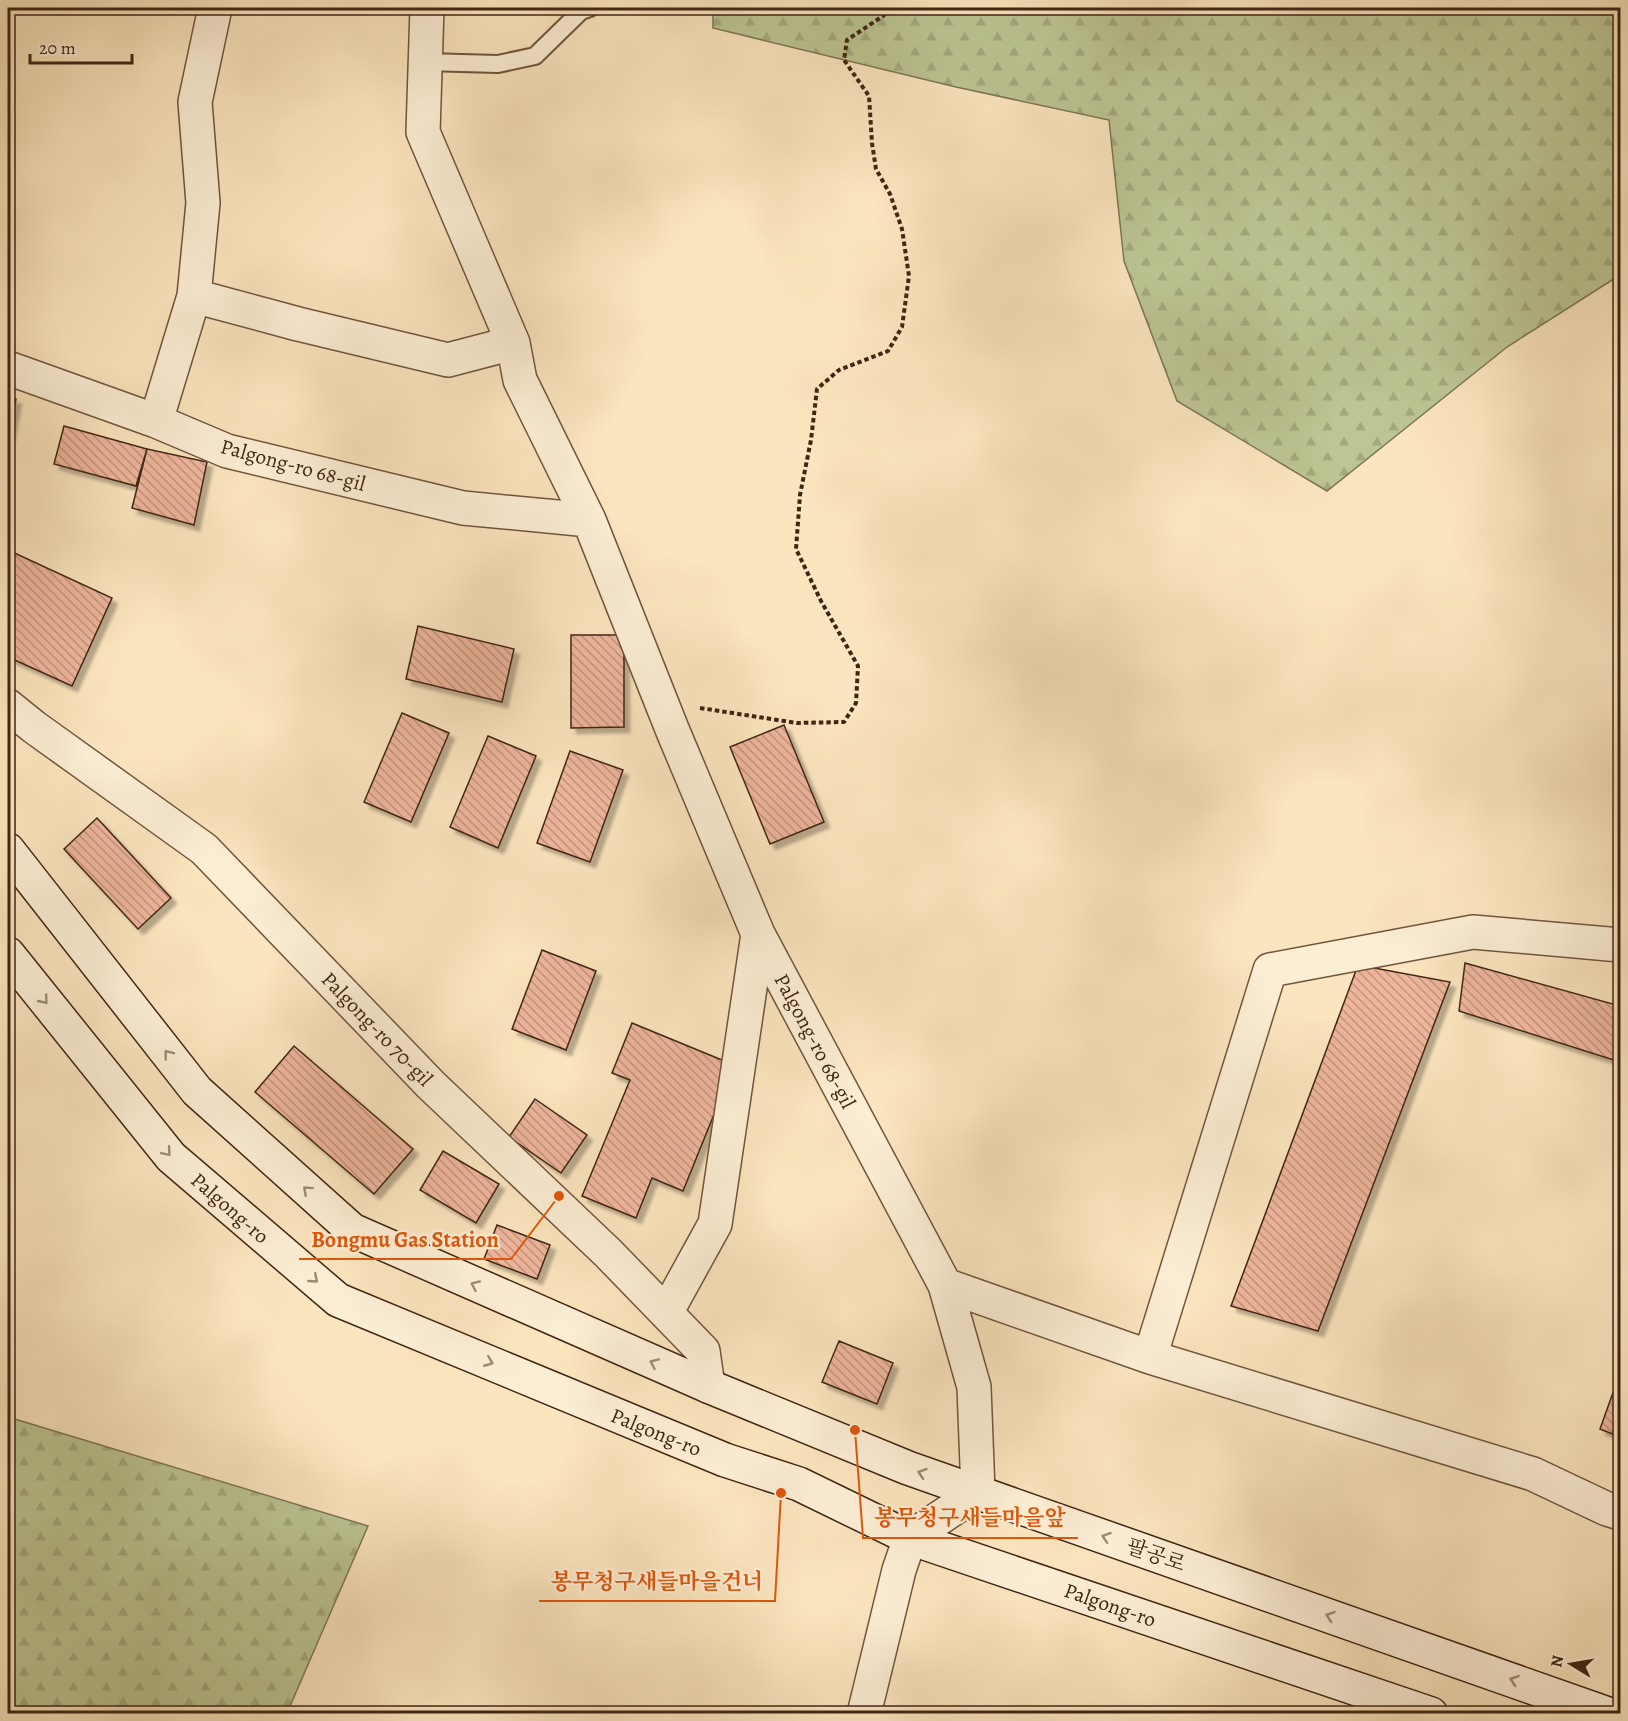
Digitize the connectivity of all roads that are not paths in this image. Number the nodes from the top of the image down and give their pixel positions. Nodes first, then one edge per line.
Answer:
1 (215, 8) edge
2 (427, 8) edge
3 (590, 8) edge
4 (425, 62) junction
5 (194, 296) junction
6 (513, 343) junction
7 (8, 368) edge
8 (156, 421) junction
9 (589, 520) junction
10 (8, 706) edge
11 (8, 850) edge
12 (758, 934) junction
13 (1620, 945) edge
14 (8, 954) edge
15 (945, 1285) junction
16 (666, 1313) junction
17 (1150, 1357) junction
18 (708, 1386) junction
19 (978, 1492) junction
20 (1620, 1513) edge
21 (910, 1538) junction
22 (864, 1713) edge
23 (1431, 1713) edge
24 (1608, 1713) edge

1 - 5 street
2 - 4 street, Palgong-ro 68-gil
3 - 4 lane
4 - 6 street, Palgong-ro 68-gil
5 - 6 street
5 - 8 street
6 - 9 street, Palgong-ro 68-gil
7 - 8 street, Palgong-ro 68-gil
8 - 9 street, Palgong-ro 68-gil
9 - 12 street, Palgong-ro 68-gil
10 - 16 street, Palgong-ro 70-gil
18 -> 11 street, 팔공로
12 - 15 street, Palgong-ro 68-gil
12 - 16 street
13 - 17 street
14 -> 21 street, Palgong-ro
15 - 17 street
15 - 19 street, Palgong-ro 68-gil
16 - 18 street, Palgong-ro 70-gil
17 - 20 street
19 -> 18 street, 팔공로
19 - 21 street
24 -> 19 street, 팔공로
21 - 22 street
21 - 23 street, Palgong-ro

